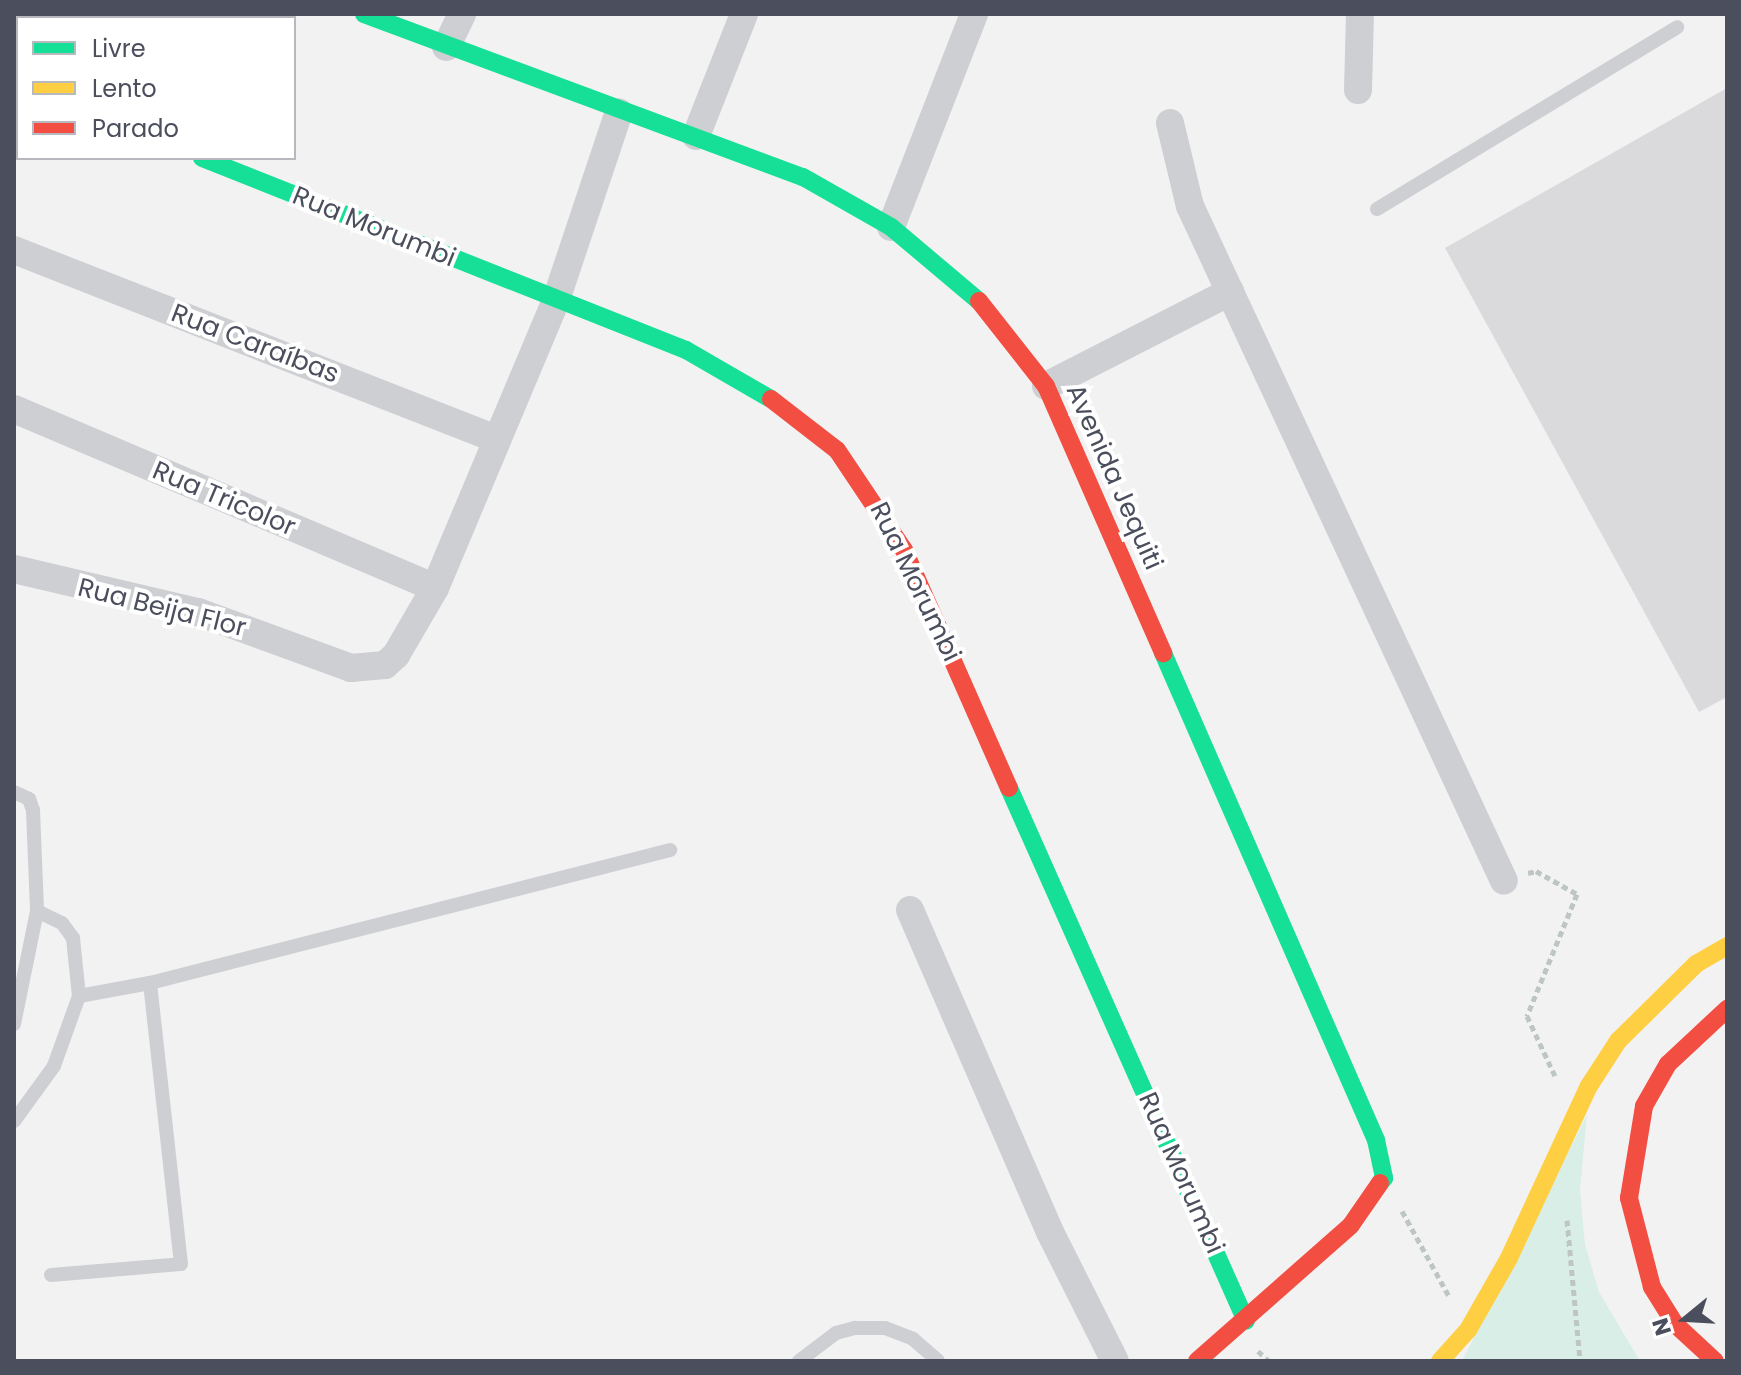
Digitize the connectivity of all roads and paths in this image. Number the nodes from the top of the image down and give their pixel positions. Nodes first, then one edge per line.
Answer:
1 (364, 14) edge
2 (462, 14) edge
3 (744, 14) edge
4 (974, 14) edge
5 (1360, 14) edge
6 (1677, 27) dead end
7 (446, 47) junction
8 (1358, 90) dead end
9 (619, 112) junction
10 (1170, 123) dead end
11 (696, 136) junction
12 (207, 160) edge
13 (1377, 209) dead end
14 (891, 227) junction
15 (14, 250) edge
16 (1230, 292) junction
17 (556, 300) junction
18 (1046, 386) junction
19 (14, 409) edge
20 (496, 439) junction
21 (14, 569) edge
22 (435, 588) junction
23 (14, 792) edge
24 (670, 850) dead end
25 (1504, 881) joint
26 (910, 910) dead end
27 (37, 911) junction
28 (1727, 946) edge
29 (150, 983) junction
30 (79, 996) junction
31 (1727, 1009) edge
32 (14, 1024) edge
33 (1585, 1095) junction
34 (14, 1121) edge
35 (1384, 1178) junction
36 (1544, 1181) junction
37 (51, 1275) dead end
38 (1246, 1321) junction
39 (1468, 1330) junction
40 (1265, 1355) dead end
41 (799, 1361) edge
42 (938, 1361) edge
43 (1115, 1361) edge
44 (1197, 1361) edge
45 (1256, 1361) edge
46 (1440, 1361) edge
47 (1580, 1361) edge
48 (1715, 1361) edge

1 - 7 street, Avenida Jequiti
2 - 7 street
3 - 11 street
4 - 14 street
5 - 8 street
6 - 13 lane
7 - 9 street, Avenida Jequiti
9 - 11 street, Avenida Jequiti
9 - 17 street
10 - 16 street
11 - 14 street, Avenida Jequiti
12 - 17 street, Rua Morumbi
14 - 18 street, Avenida Jequiti
15 - 20 street, Rua Caraíbas
16 - 18 street
16 - 25 street
17 - 20 street
17 - 38 street, Rua Morumbi
18 - 35 street, Avenida Jequiti
19 - 22 street, Rua Tricolor
20 - 22 street
21 - 22 street, Rua Beija Flor
23 - 27 lane
24 - 29 lane
25 - 33 path
26 - 43 street
27 - 30 lane
27 - 32 lane
28 - 33 street
29 - 30 lane
29 - 37 lane
30 - 34 lane
31 - 48 street
33 - 36 street
35 - 38 street
35 - 39 path
36 - 39 street
36 - 47 path
38 - 44 street
39 - 46 street
40 - 45 path
41 - 42 lane

